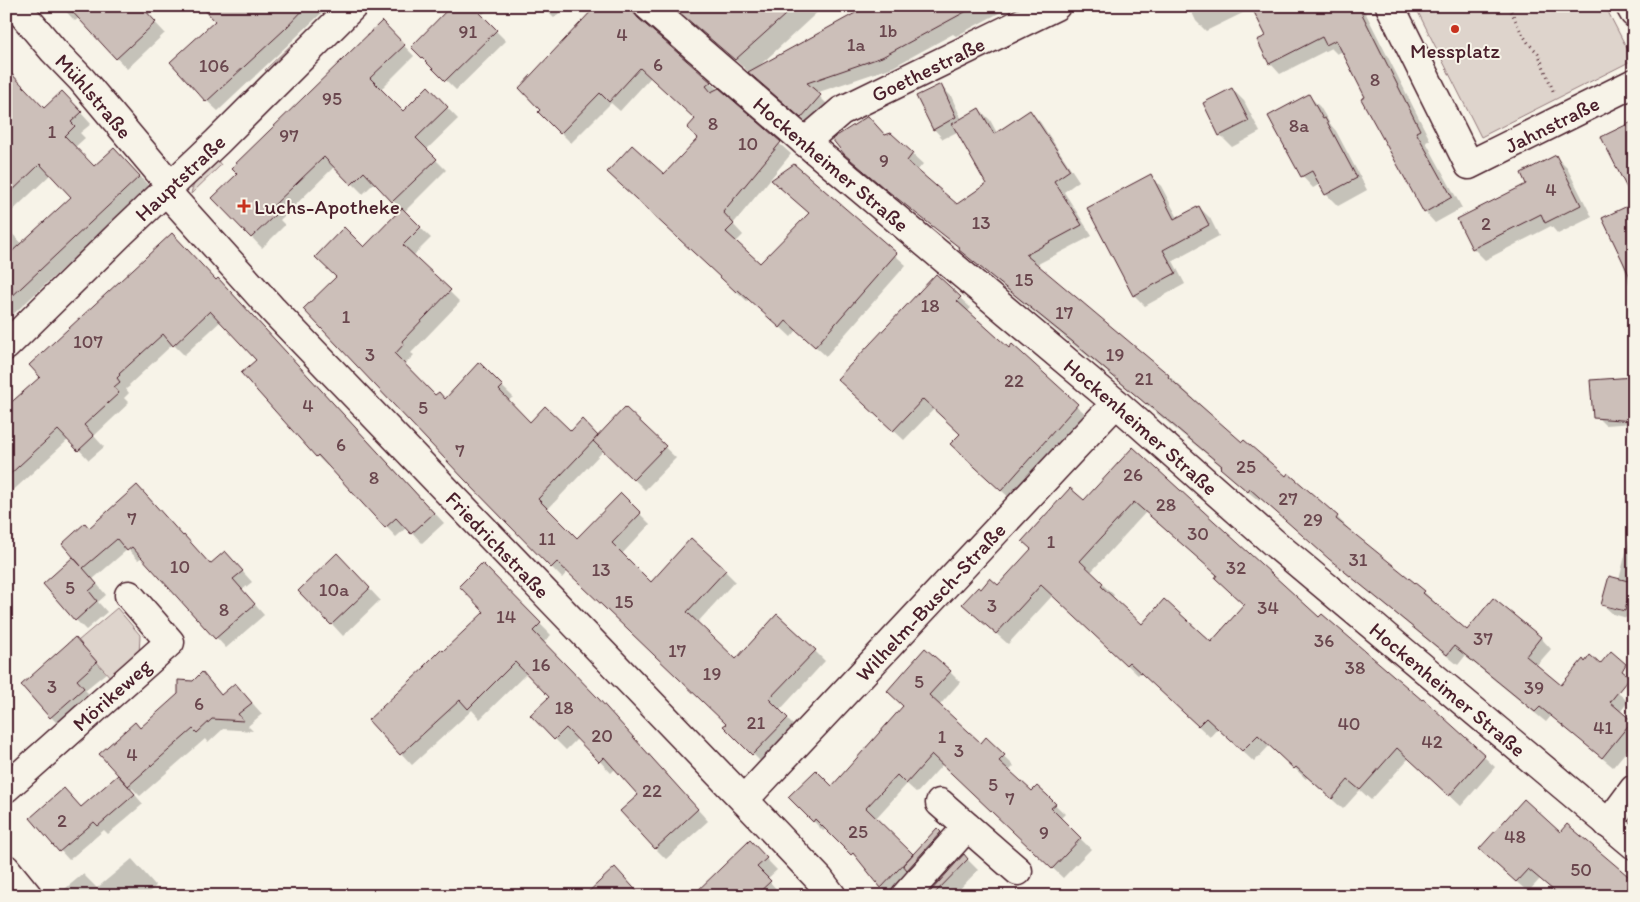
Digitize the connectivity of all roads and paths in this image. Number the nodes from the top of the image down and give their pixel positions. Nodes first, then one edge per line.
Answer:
1 (16, 6) edge
2 (353, 6) edge
3 (648, 6) edge
4 (1056, 6) edge
5 (1390, 6) edge
6 (1630, 6) edge
7 (1510, 10) dead end
8 (1634, 13) edge
9 (1634, 83) edge
10 (1558, 98) dead end
11 (805, 142) junction
12 (169, 188) junction
13 (6, 346) edge
14 (1116, 403) junction
15 (128, 595) dead end
16 (6, 788) edge
17 (1634, 789) edge
18 (744, 800) junction
19 (940, 803) dead end
20 (1608, 824) junction
21 (967, 827) junction
22 (1634, 845) edge
23 (6, 869) edge
24 (1018, 871) dead end
25 (819, 890) edge
26 (28, 896) edge
27 (905, 896) edge

1 - 12 street, Mühlstraße
2 - 12 street, Hauptstraße
3 - 11 street, Hockenheimer Straße
4 - 11 street, Goethestraße
5 - 9 street, Jahnstraße
6 - 8 street
7 - 10 path
11 - 14 street, Hockenheimer Straße
12 - 13 street, Hauptstraße
12 - 18 street, Friedrichstraße
14 - 18 street, Wilhelm-Busch-Straße
14 - 20 street, Hockenheimer Straße
15 - 16 street, Mörikeweg
17 - 20 street
18 - 25 street, Friedrichstraße
19 - 21 street
20 - 22 street, Hockenheimer Straße
21 - 24 street
21 - 27 street
23 - 26 street

